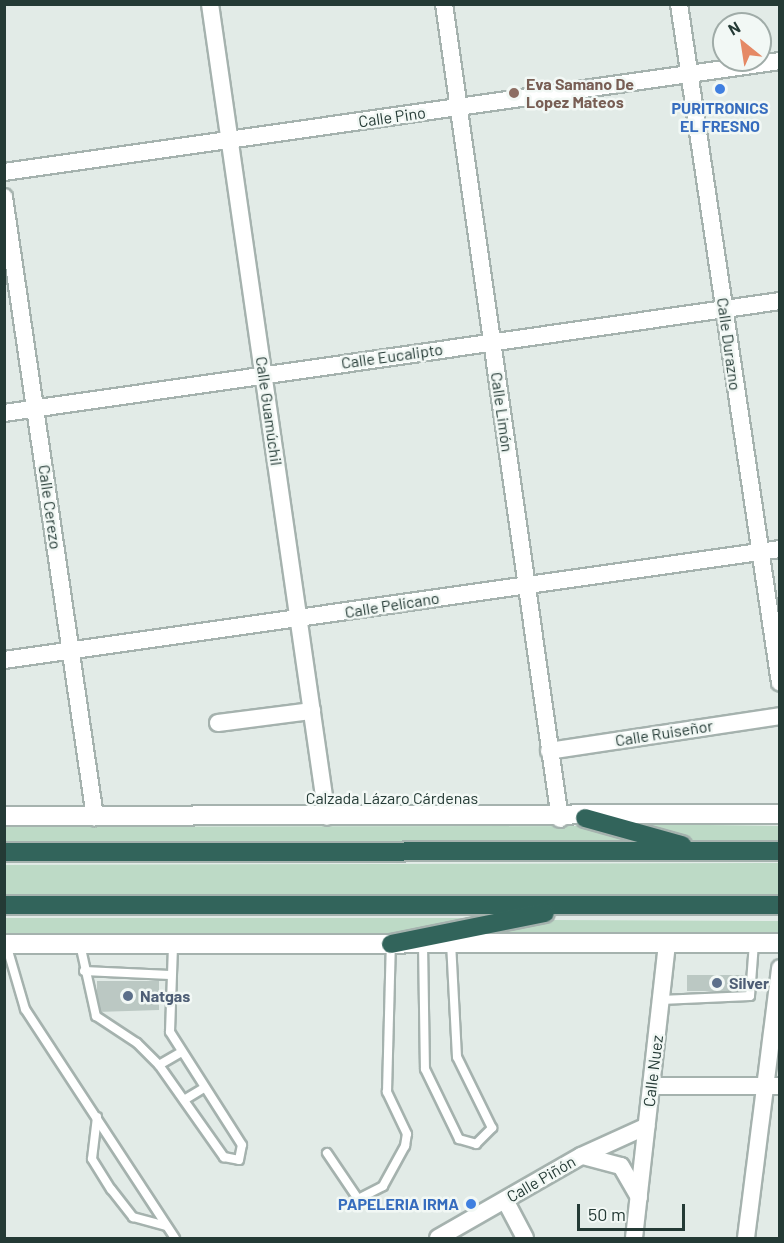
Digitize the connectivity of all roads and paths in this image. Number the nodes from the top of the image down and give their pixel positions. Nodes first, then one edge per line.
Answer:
1 (210, 4) edge
2 (444, 4) edge
3 (679, 4) edge
4 (780, 61) edge
5 (689, 74) junction
6 (458, 107) junction
7 (229, 140) junction
8 (4, 172) edge
9 (4, 197) edge
10 (11, 291) edge
11 (780, 301) edge
12 (724, 309) junction
13 (492, 342) junction
14 (263, 375) junction
15 (36, 408) junction
16 (4, 413) edge
17 (780, 549) edge
18 (760, 552) junction
19 (527, 584) junction
20 (299, 619) junction
21 (70, 653) junction
22 (4, 660) edge
23 (780, 683) edge
24 (312, 711) junction
25 (780, 716) edge
26 (218, 723) dead end
27 (549, 751) junction
28 (780, 814) edge
29 (4, 816) edge
30 (94, 816) junction
31 (327, 817) junction
32 (585, 818) junction
33 (560, 819) junction
34 (704, 851) junction
35 (780, 851) edge
36 (4, 852) edge
37 (780, 904) edge
38 (4, 905) edge
39 (585, 905) junction
40 (754, 943) junction
41 (780, 943) edge
42 (5, 944) edge
43 (80, 944) junction
44 (172, 944) junction
45 (391, 944) junction
46 (423, 944) junction
47 (451, 944) junction
48 (667, 944) junction
49 (780, 968) edge
50 (84, 971) junction
51 (170, 975) junction
52 (661, 1000) junction
53 (180, 1053) junction
54 (159, 1065) junction
55 (652, 1086) junction
56 (772, 1086) edge
57 (204, 1088) junction
58 (184, 1100) junction
59 (97, 1118) junction
60 (646, 1125) junction
61 (327, 1153) dead end
62 (581, 1156) junction
63 (639, 1198) junction
64 (505, 1200) junction
65 (166, 1226) junction
66 (444, 1237) edge
67 (175, 1239) edge
68 (525, 1239) edge
69 (634, 1239) edge
70 (747, 1239) edge

1 - 7 street, Calle Guamúchil
2 - 6 street, Calle Limón
3 - 5 street, Calle Durazno
4 - 5 street, Calle Pino
5 - 6 street, Calle Pino
5 - 12 street, Calle Durazno
6 - 7 street, Calle Pino
6 - 13 street, Calle Limón
7 - 8 street, Calle Pino
7 - 14 street, Calle Guamúchil
9 - 10 street, Calle Cerezo
10 - 15 street, Calle Cerezo
11 - 12 street, Calle Eucalipto
12 - 13 street, Calle Eucalipto
12 - 18 street, Calle Durazno
13 - 14 street, Calle Eucalipto
13 - 19 street, Calle Limón
14 - 15 street, Calle Eucalipto
14 - 20 street, Calle Guamúchil
15 - 16 street, Calle Eucalipto
15 - 21 street, Calle Cerezo
17 - 18 street, Calle Pelícano
18 - 19 street, Calle Pelícano
18 - 23 street, Calle Durazno
19 - 20 street, Calle Pelícano
19 - 27 street, Calle Limón
20 - 21 street, Calle Pelícano
20 - 24 street, Calle Guamúchil
21 - 22 street, Calle Pelícano
21 - 30 street, Calle Cerezo
24 - 26 street
24 - 31 street, Calle Guamúchil
25 - 27 street, Calle Ruiseñor
27 - 33 street, Calle Limón
28 - 32 main road, Calzada Lázaro Cárdenas
29 - 30 main road, Calzada Lázaro Cárdenas
30 - 31 main road, Calzada Lázaro Cárdenas
31 - 33 main road, Calzada Lázaro Cárdenas
32 - 33 main road, Calzada Lázaro Cárdenas
32 - 34 highway
34 - 35 highway
34 - 36 highway
37 - 39 highway
38 - 39 highway
39 - 45 highway
40 - 41 main road
40 - 48 main road
40 - 52 lane
42 - 43 main road
42 - 59 lane
43 - 44 main road
43 - 50 lane
44 - 45 main road
44 - 51 lane
45 - 46 main road
45 - 61 lane
46 - 47 main road
46 - 47 lane
47 - 48 main road
48 - 52 street, Calle Nuez
49 - 56 street
50 - 51 lane
50 - 54 lane
51 - 53 lane
52 - 55 street, Calle Nuez
53 - 54 lane
53 - 57 lane
54 - 58 lane
55 - 56 street
55 - 60 street, Calle Nuez
56 - 70 street
57 - 58 lane
57 - 58 lane
59 - 65 lane
59 - 65 lane
60 - 62 street, Calle Piñón
60 - 63 street, Calle Nuez
62 - 63 street
62 - 64 street, Calle Piñón
63 - 69 street, Calle Nuez
64 - 66 street, Calle Piñón
64 - 68 street
65 - 67 lane

